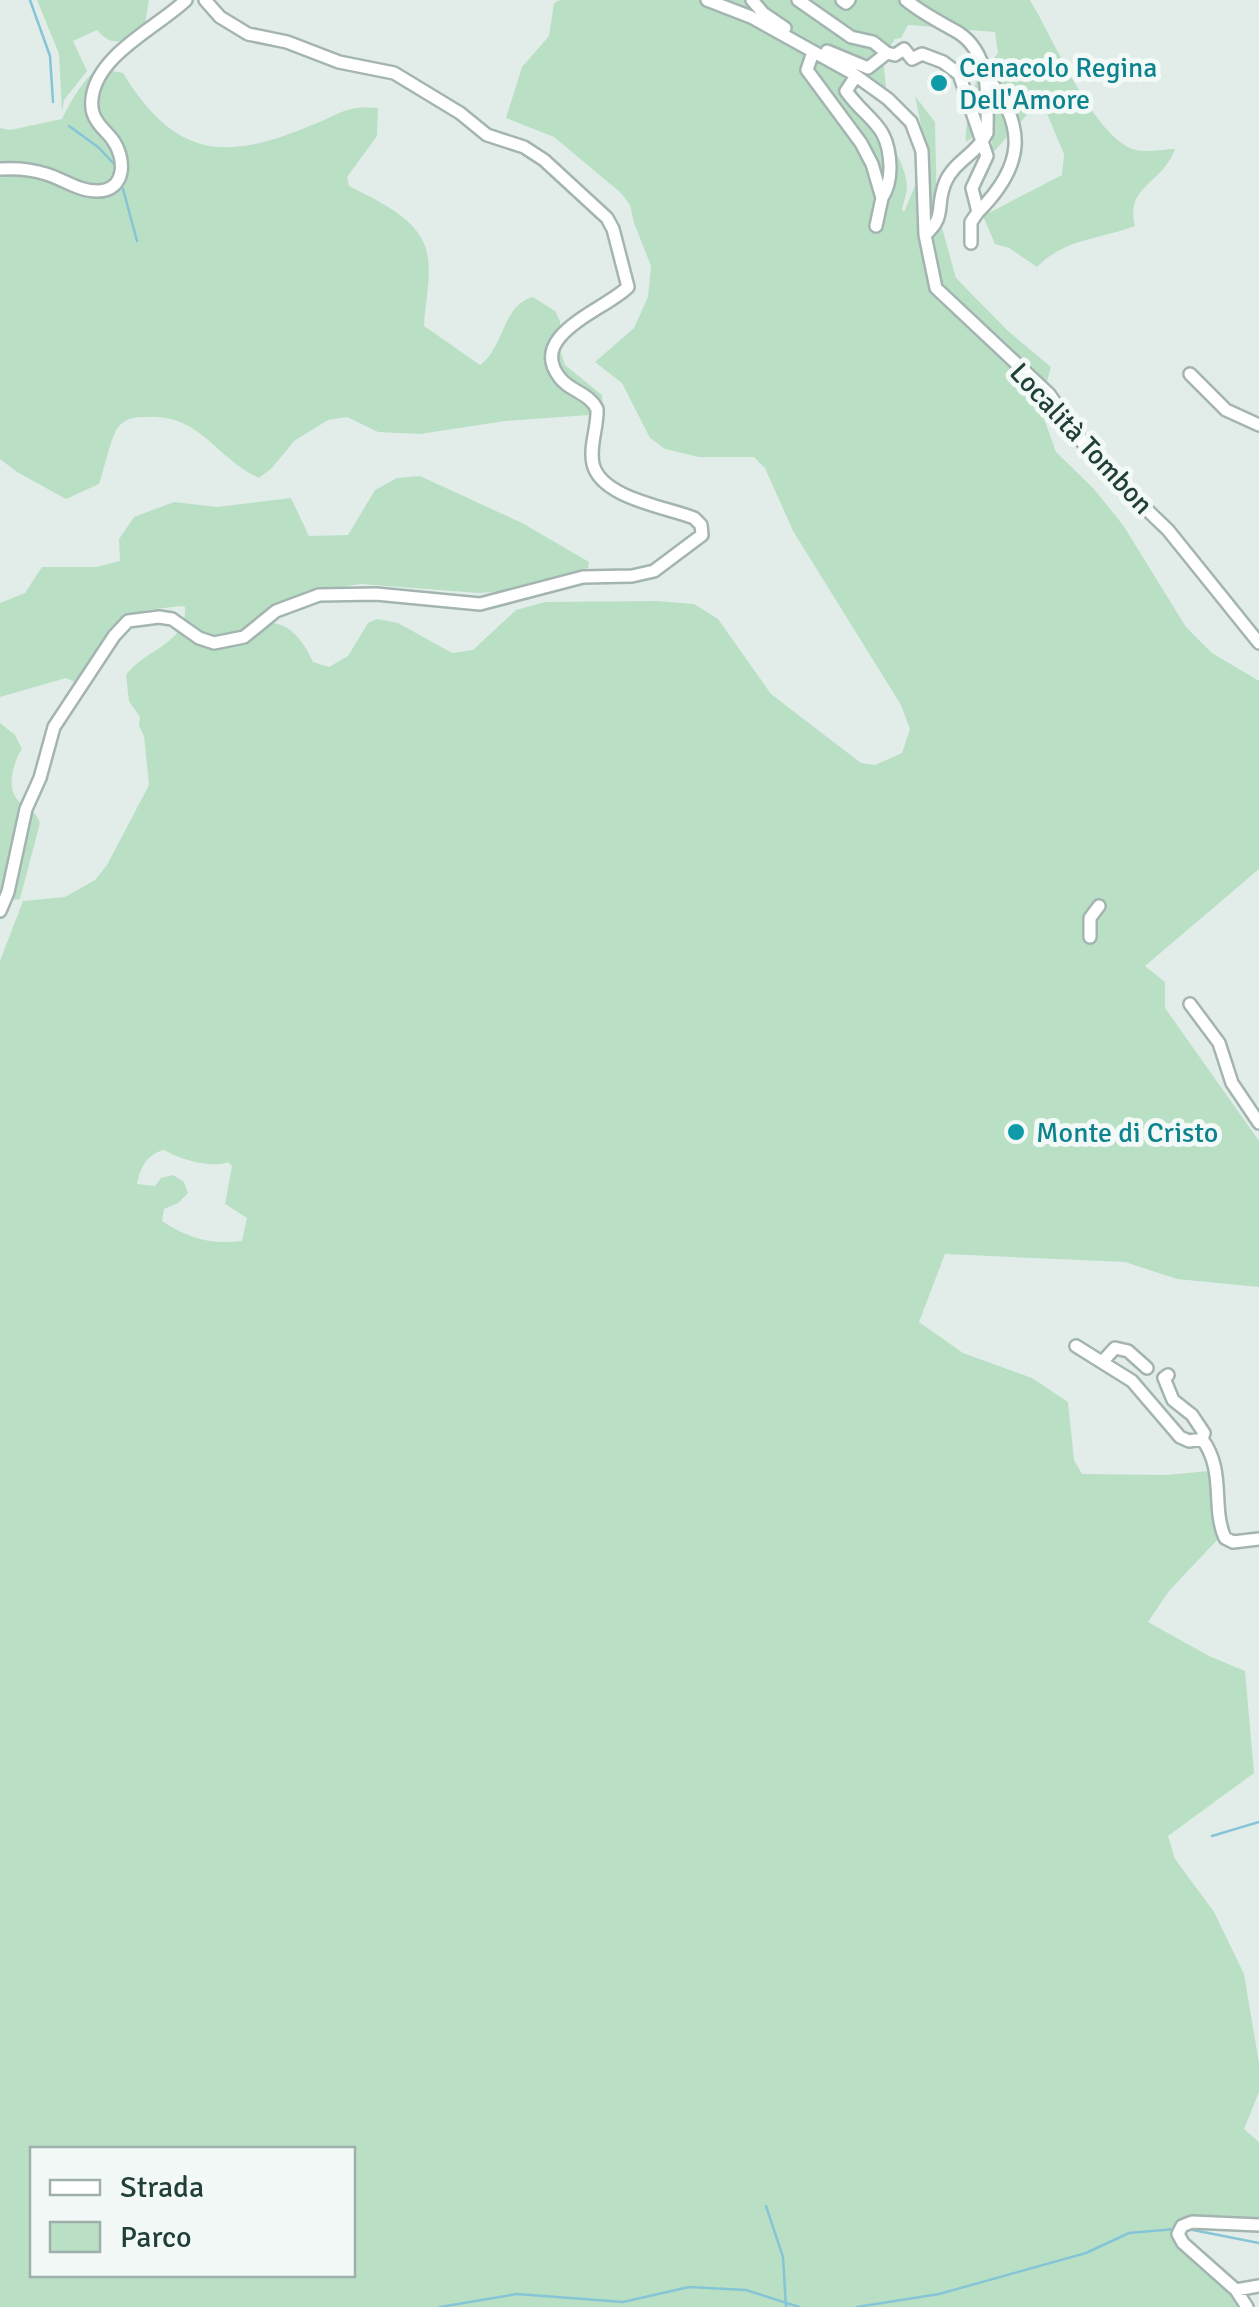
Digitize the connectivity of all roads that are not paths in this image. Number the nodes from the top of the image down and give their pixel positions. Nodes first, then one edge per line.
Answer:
1 (186, 0) edge
2 (205, 0) edge
3 (707, 0) edge
4 (752, 0) edge
5 (798, 0) edge
6 (906, 0) edge
7 (813, 52) junction
8 (887, 54) junction
9 (856, 76) junction
10 (986, 76) junction
11 (983, 141) junction
12 (0, 169) edge
13 (882, 198) junction
14 (978, 212) junction
15 (876, 226) dead end
16 (925, 235) junction
17 (972, 243) dead end
18 (1190, 374) dead end
19 (1259, 426) edge
20 (1258, 635) edge
21 (1100, 906) dead end
22 (0, 911) edge
23 (1090, 937) dead end
24 (1190, 1004) dead end
25 (1259, 1123) edge
26 (1076, 1346) dead end
27 (1102, 1362) junction
28 (1147, 1368) dead end
29 (1168, 1375) dead end
30 (1202, 1440) junction
31 (1259, 1539) edge
32 (1259, 2226) edge
33 (1259, 2286) edge
34 (1236, 2290) junction
35 (1247, 2307) edge

1 - 12 street
2 - 22 street
3 - 7 street, Località Tombon
4 - 8 street
5 - 8 street
6 - 10 street
7 - 9 street, Località Tombon
7 - 13 street
8 - 11 street
9 - 13 street
9 - 16 street, Località Tombon
10 - 11 street
10 - 14 street
11 - 14 street
11 - 16 street
13 - 15 street
14 - 17 street
16 - 20 street, Località Tombon
18 - 19 street
21 - 23 street
24 - 25 street
26 - 27 street
27 - 28 street
27 - 30 street
29 - 30 street
30 - 31 street
32 - 34 street
33 - 34 street
34 - 35 street

